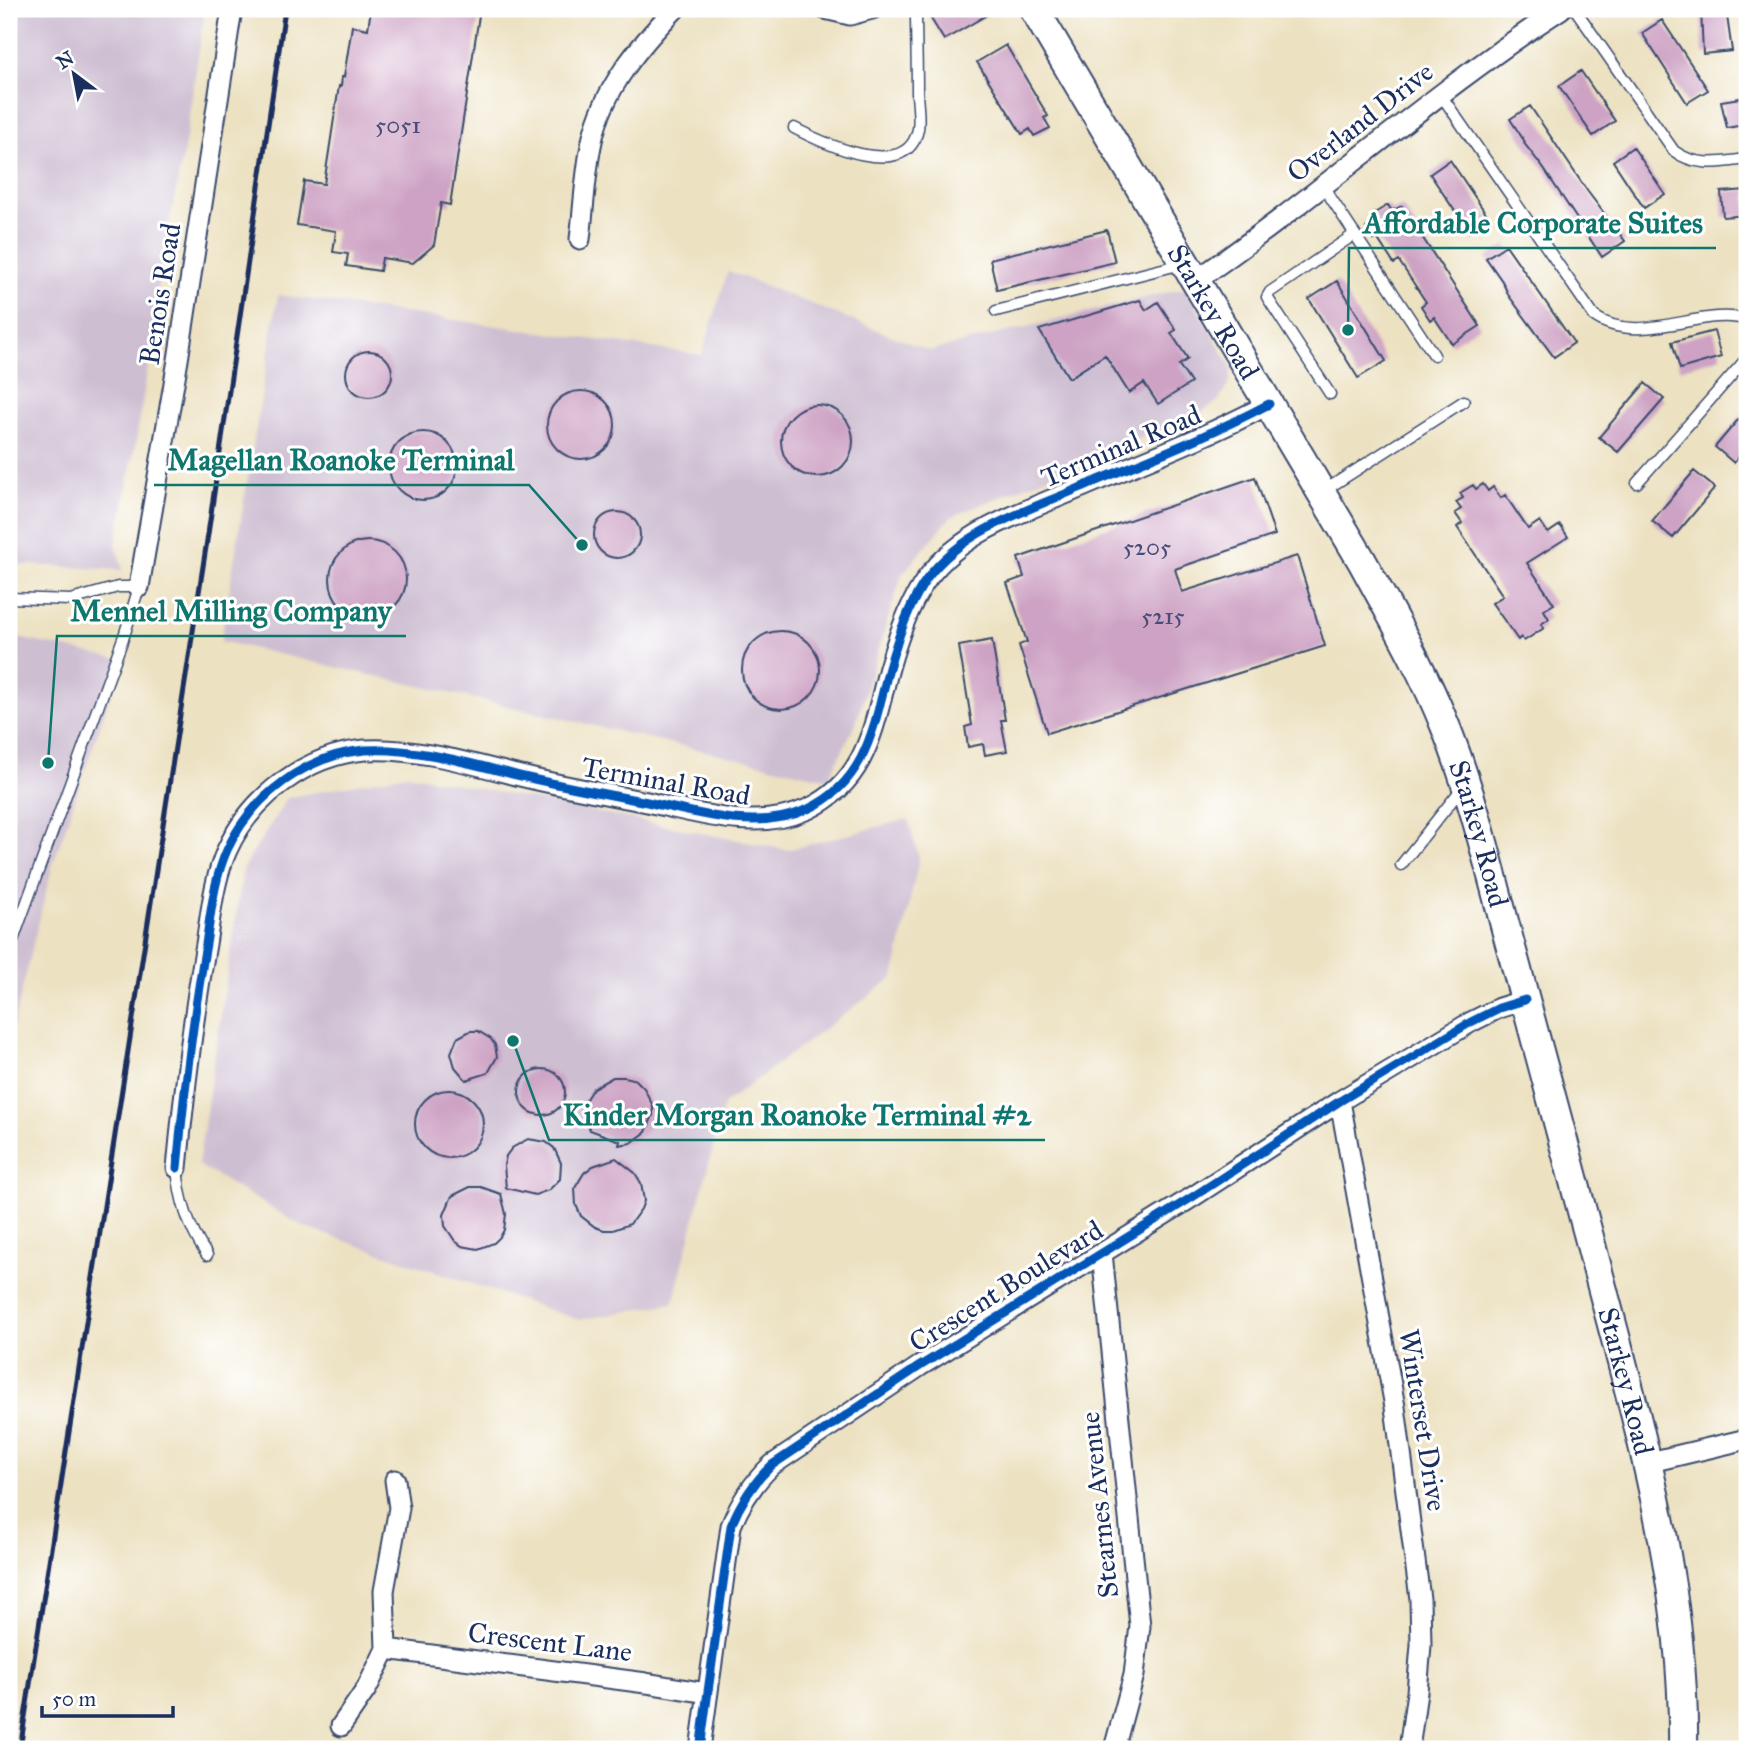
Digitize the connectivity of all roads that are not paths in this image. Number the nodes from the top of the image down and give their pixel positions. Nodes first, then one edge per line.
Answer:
1 (232, 9) edge
2 (675, 9) edge
3 (825, 9) edge
4 (872, 9) edge
5 (916, 9) edge
6 (1561, 9) edge
7 (1576, 9) edge
8 (1040, 11) edge
9 (1441, 95) junction
10 (794, 128) dead end
11 (1747, 159) edge
12 (1323, 186) junction
13 (1355, 234) junction
14 (580, 239) dead end
15 (1190, 272) junction
16 (996, 311) dead end
17 (1747, 320) edge
18 (1434, 355) dead end
19 (1747, 358) edge
20 (1330, 394) dead end
21 (1464, 401) dead end
22 (1269, 404) junction
23 (1637, 483) dead end
24 (1321, 492) junction
25 (139, 587) junction
26 (9, 598) edge
27 (1465, 784) junction
28 (1401, 865) dead end
29 (9, 951) edge
30 (1525, 1000) junction
31 (1340, 1101) junction
32 (177, 1168) joint
33 (1102, 1253) junction
34 (207, 1255) dead end
35 (1747, 1438) edge
36 (1646, 1463) junction
37 (395, 1480) dead end
38 (386, 1649) junction
39 (707, 1693) junction
40 (341, 1726) dead end
41 (700, 1749) edge
42 (1114, 1749) edge
43 (1409, 1749) edge
44 (1683, 1749) edge

1 - 25 street, Benois Road
2 - 14 street
3 - 4 street
5 - 10 lane
6 - 9 street, Overland Drive
7 - 11 lane
8 - 15 main road, Starkey Road
9 - 12 street, Overland Drive
9 - 17 lane
12 - 13 lane
12 - 15 street, Overland Drive
13 - 18 lane
13 - 20 lane
15 - 16 lane
15 - 22 main road, Starkey Road
19 - 23 lane
21 - 24 lane
22 - 24 main road, Starkey Road
22 - 32 street, Terminal Road
24 - 27 main road, Starkey Road
25 - 26 lane
25 - 29 lane
27 - 28 lane
27 - 30 main road, Starkey Road
30 - 31 street, Crescent Boulevard
30 - 36 main road, Starkey Road
31 - 33 street, Crescent Boulevard
31 - 43 street, Winterset Drive
32 - 34 lane
33 - 39 street, Crescent Boulevard
33 - 42 street, Stearnes Avenue
35 - 36 street
36 - 44 main road, Starkey Road
37 - 38 street
38 - 39 street, Crescent Lane
38 - 40 street
39 - 41 street, Crescent Boulevard

